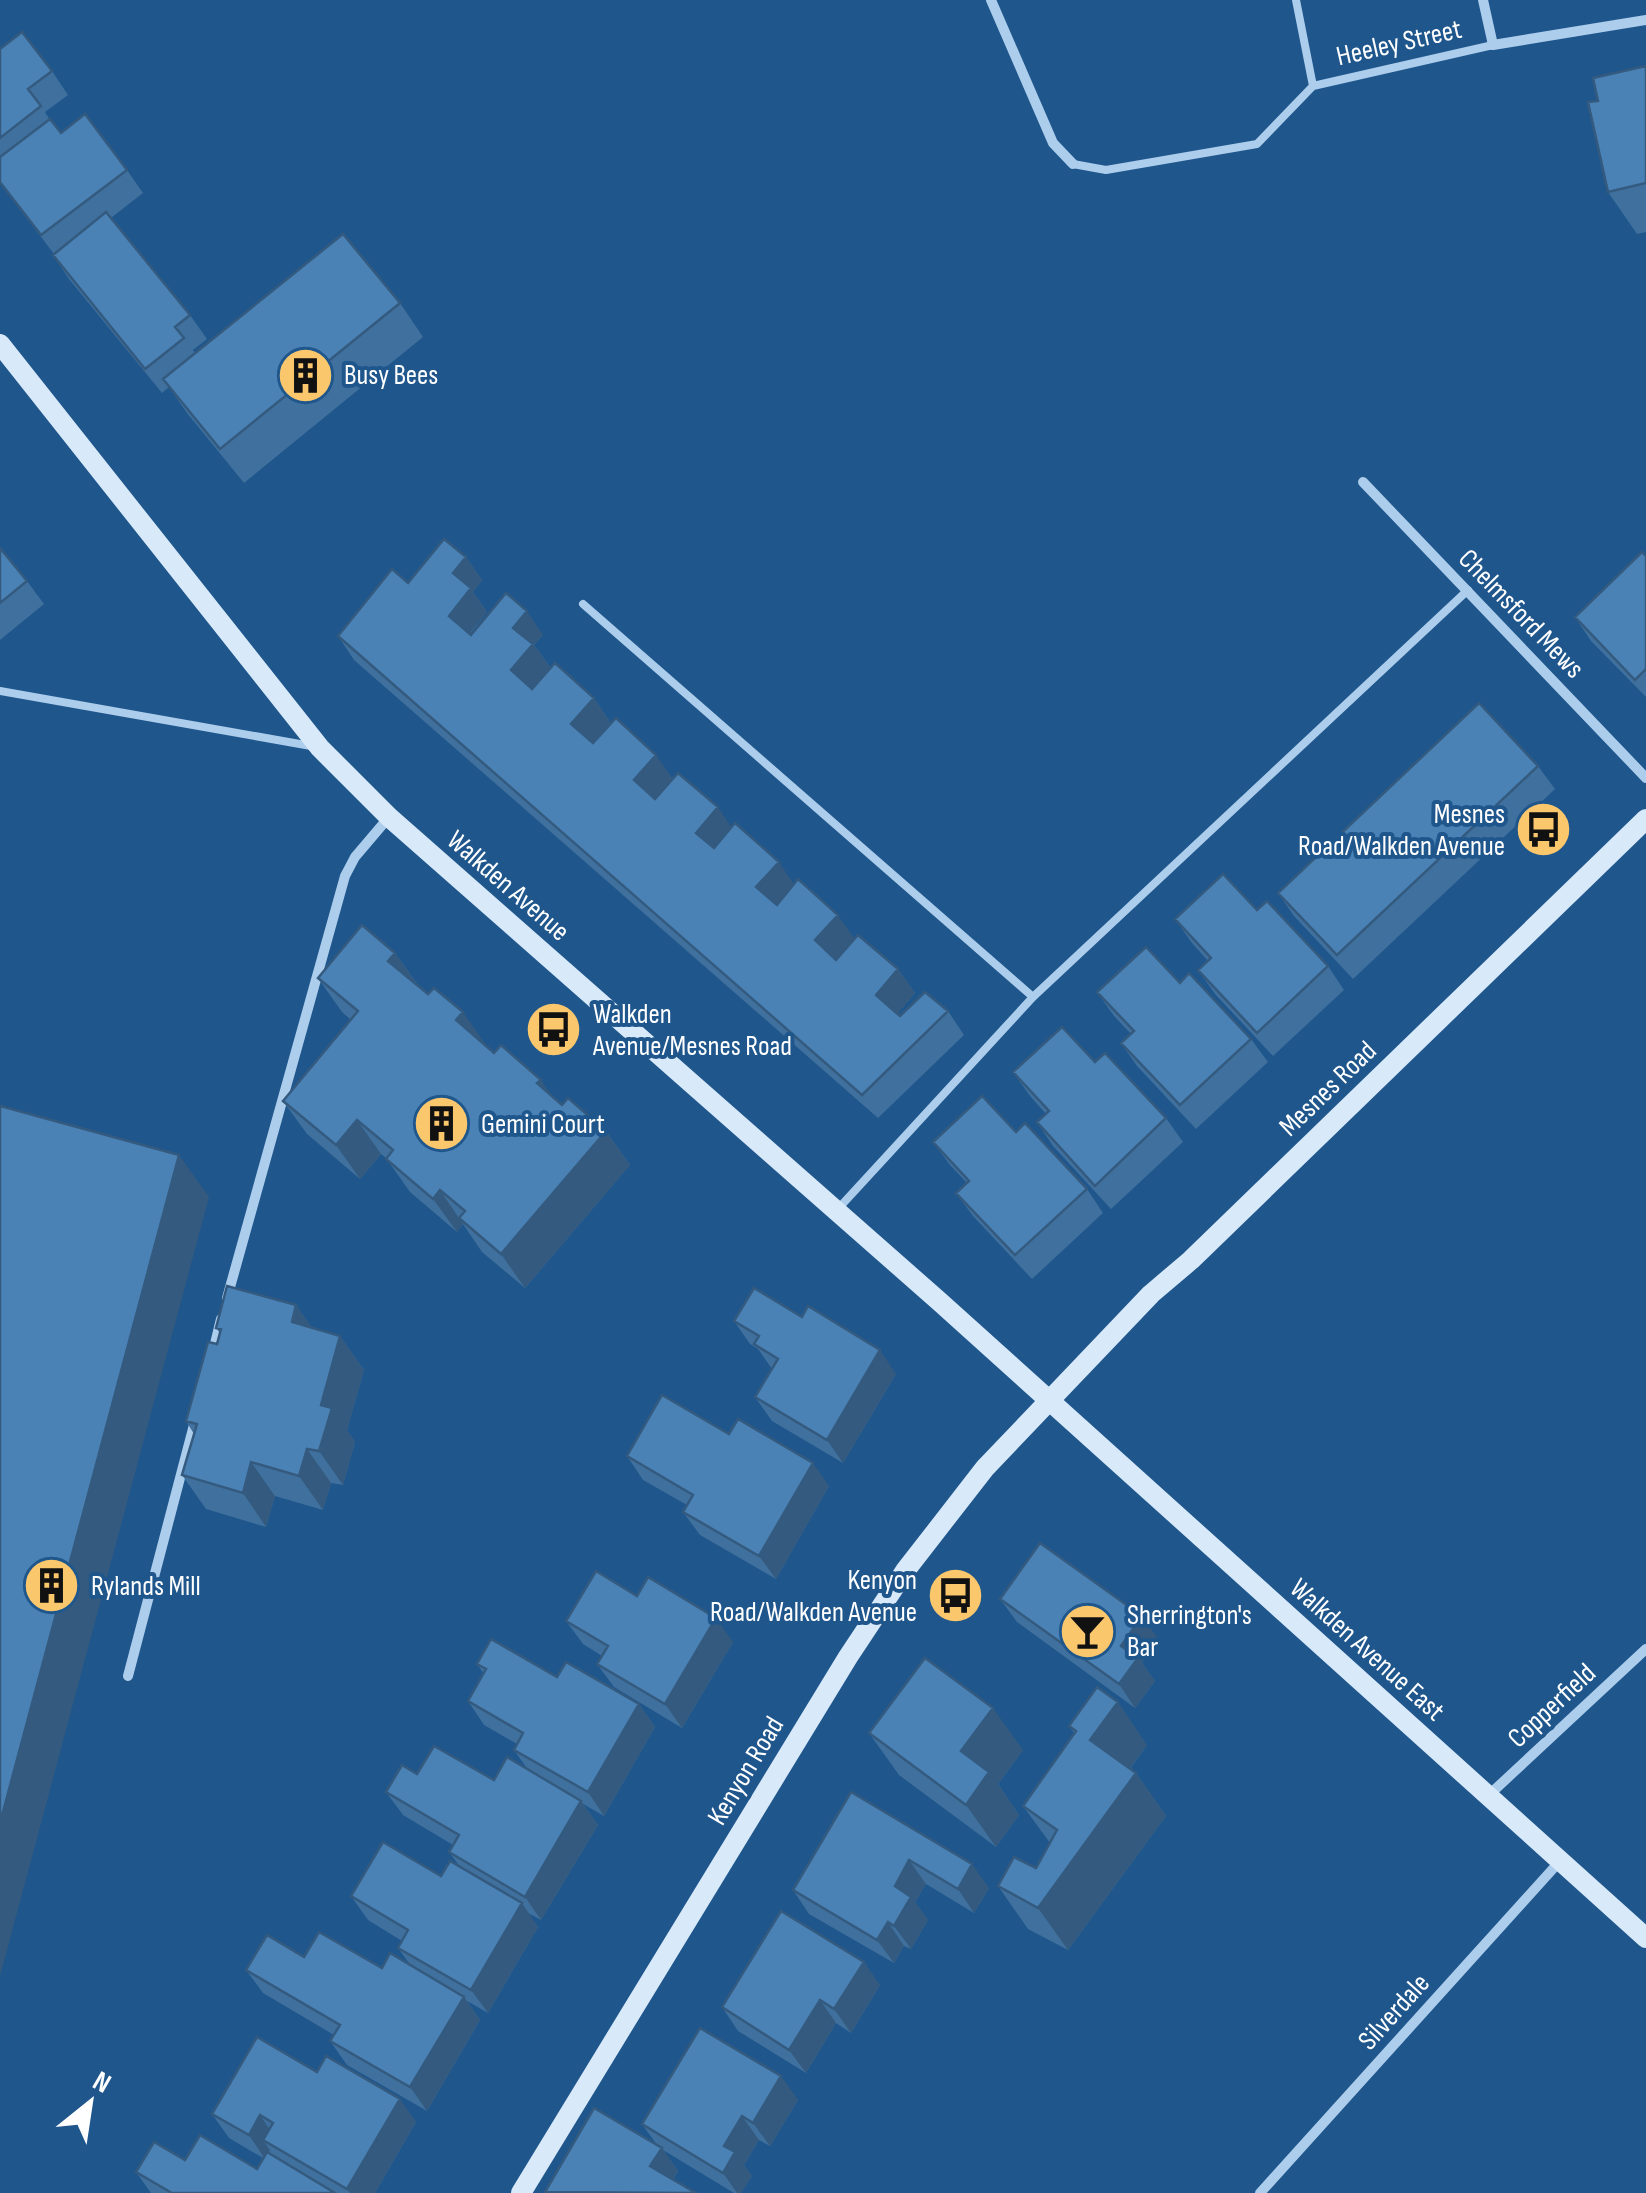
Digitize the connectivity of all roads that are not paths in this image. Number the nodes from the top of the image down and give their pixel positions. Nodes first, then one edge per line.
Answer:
1 (991, 0) edge
2 (1296, 0) edge
3 (1484, 0) edge
4 (1646, 20) edge
5 (1493, 44) junction
6 (1313, 86) junction
7 (1074, 164) joint
8 (0, 344) edge
9 (1363, 482) dead end
10 (1468, 590) junction
11 (583, 604) dead end
12 (0, 691) edge
13 (320, 748) junction
14 (1646, 778) edge
15 (389, 817) junction
16 (1646, 820) edge
17 (1033, 997) junction
18 (836, 1211) junction
19 (209, 1367) edge
20 (1051, 1401) junction
21 (199, 1405) edge
22 (1646, 1649) edge
23 (128, 1676) dead end
24 (1489, 1795) junction
25 (1560, 1860) junction
26 (1646, 1938) edge
27 (520, 2193) edge
28 (1260, 2193) edge

1 - 7 street, Heeley Street
2 - 6 lane
3 - 5 street
4 - 5 street, Heeley Street
5 - 6 lane, Heeley Street
6 - 7 lane, Heeley Street
8 - 13 street, Walkden Avenue
9 - 10 street, Chelmsford Mews
10 - 14 street, Chelmsford Mews
10 - 17 lane
11 - 17 lane
12 - 13 lane
13 - 15 street, Walkden Avenue
15 - 18 street, Walkden Avenue
15 - 19 street
16 - 20 street, Mesnes Road
17 - 18 lane
18 - 20 street, Walkden Avenue
20 - 24 street, Walkden Avenue East
20 - 27 street, Kenyon Road
21 - 23 street
22 - 24 street, Copperfield
24 - 25 street, Walkden Avenue East
25 - 26 street, Walkden Avenue East
25 - 28 street, Silverdale

